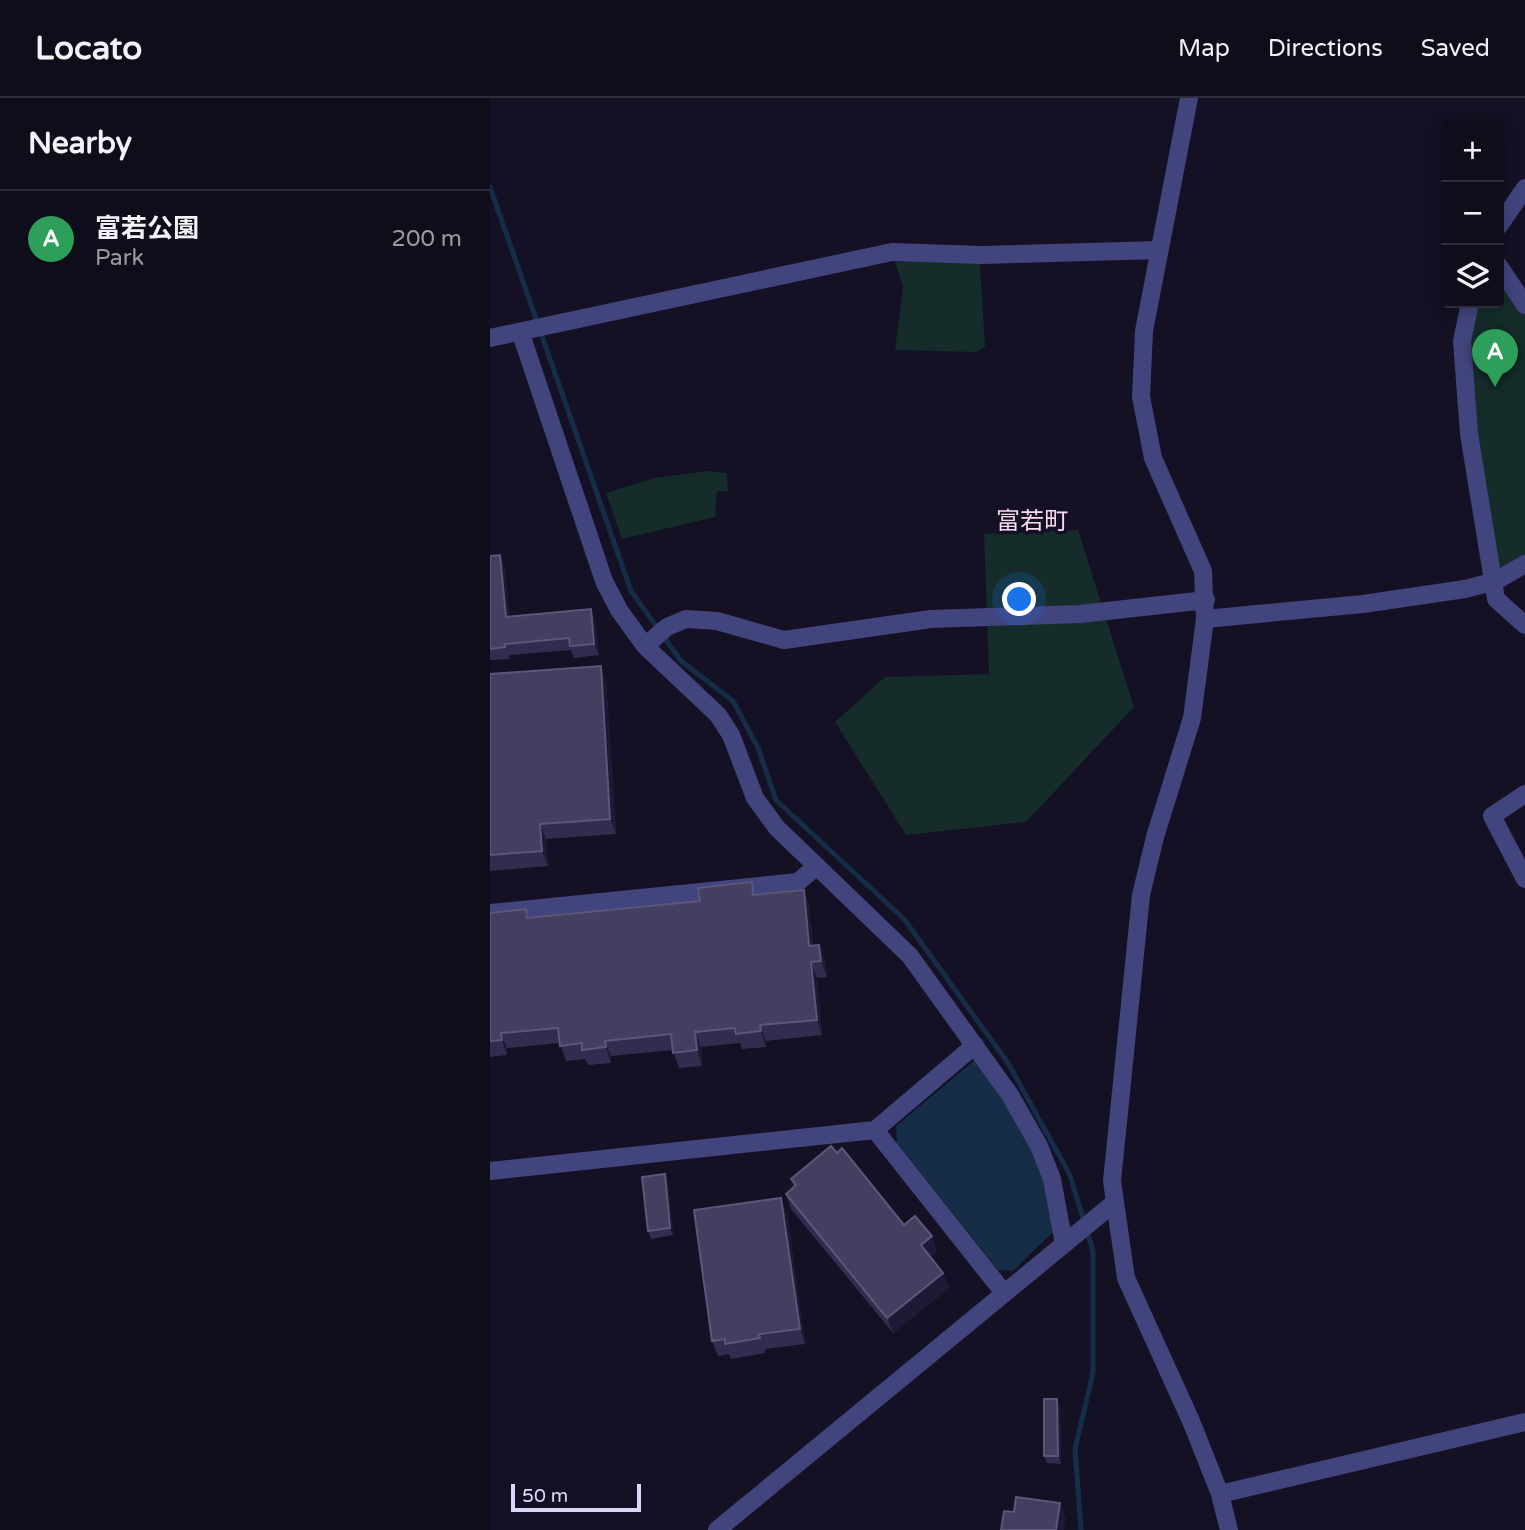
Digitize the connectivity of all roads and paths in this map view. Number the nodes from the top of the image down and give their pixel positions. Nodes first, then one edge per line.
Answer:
1 (1189, 98) edge
2 (1525, 188) edge
3 (1504, 219) edge
4 (1160, 250) junction
5 (1504, 273) edge
6 (1525, 305) edge
7 (1468, 308) edge
8 (526, 332) junction
9 (490, 338) edge
10 (1525, 564) edge
11 (1496, 581) junction
12 (1206, 600) junction
13 (1205, 619) junction
14 (1525, 625) edge
15 (656, 637) junction
16 (1525, 794) edge
17 (817, 866) junction
18 (1525, 879) edge
19 (490, 913) edge
20 (975, 1045) junction
21 (875, 1130) junction
22 (490, 1171) edge
23 (1114, 1203) junction
24 (1071, 1238) junction
25 (1004, 1293) junction
26 (1525, 1422) edge
27 (1220, 1494) junction
28 (724, 1528) edge
29 (1229, 1530) edge

1 - 4 street
2 - 3 street
4 - 8 street
4 - 12 street
5 - 6 street
7 - 11 street
8 - 9 street
8 - 15 street
10 - 11 street
11 - 13 street
11 - 14 street
12 - 13 street
12 - 15 street
13 - 23 street
15 - 17 street
16 - 18 street
17 - 19 street
17 - 20 street
20 - 21 street
20 - 24 street
21 - 22 street
21 - 25 street
23 - 24 street
23 - 27 street
24 - 25 street
25 - 28 street
26 - 27 street
27 - 29 street

